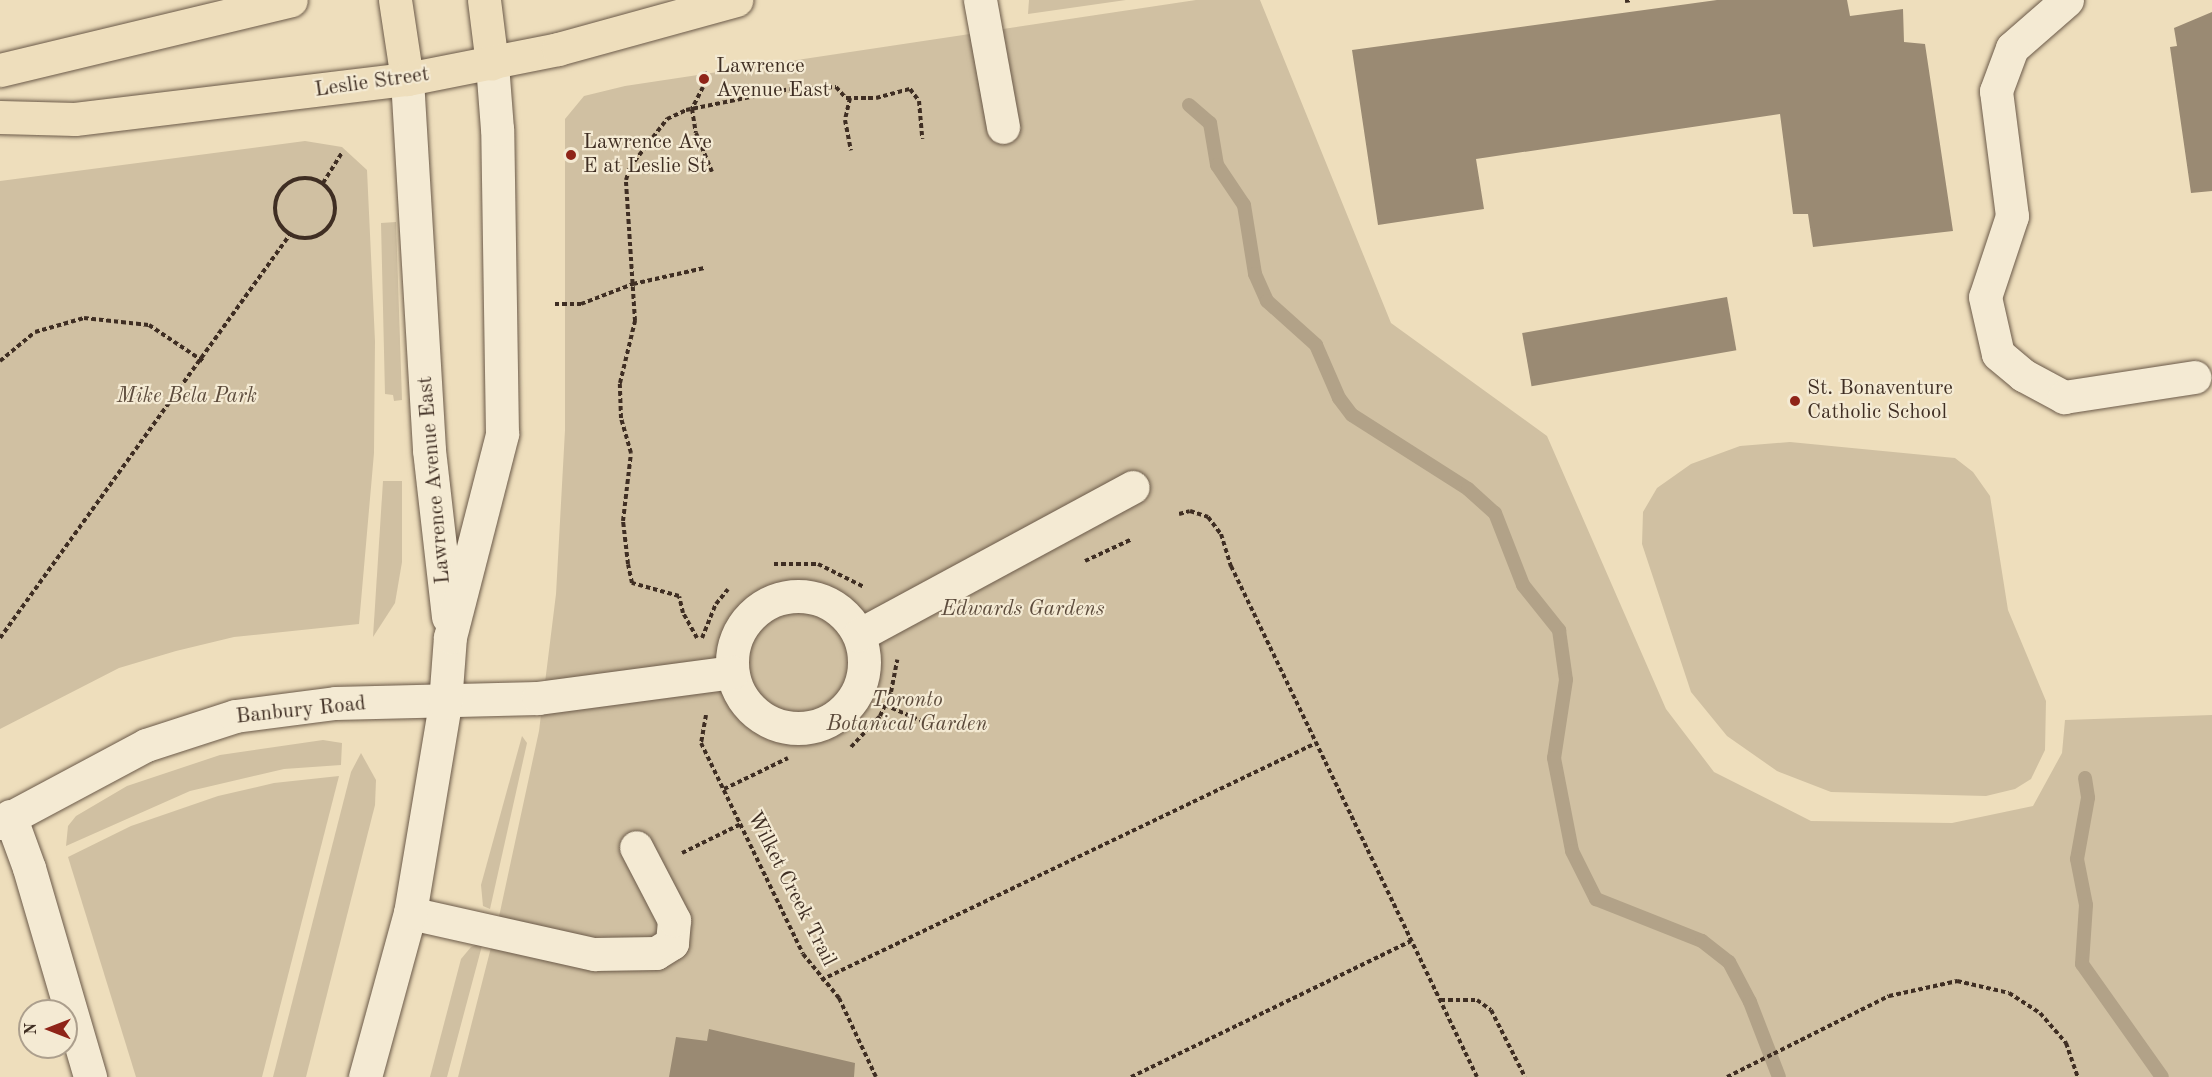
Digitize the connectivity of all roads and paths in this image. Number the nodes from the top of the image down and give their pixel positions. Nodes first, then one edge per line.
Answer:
1 (291, 0) edge
2 (395, 0) edge
3 (484, 0) edge
4 (736, 0) edge
5 (981, 0) edge
6 (1632, 0) edge
7 (2067, 0) edge
8 (1625, 1) edge
9 (492, 64) junction
10 (0, 69) edge
11 (705, 71) dead end
12 (407, 78) junction
13 (850, 98) junction
14 (692, 109) junction
15 (0, 117) edge
16 (1003, 127) dead end
17 (922, 139) dead end
18 (850, 150) dead end
19 (342, 152) dead end
20 (712, 172) dead end
21 (323, 183) junction
22 (290, 234) junction
23 (704, 268) dead end
24 (633, 284) junction
25 (555, 304) dead end
26 (0, 361) edge
27 (203, 361) junction
28 (2194, 377) dead end
29 (1134, 487) dead end
30 (1179, 514) dead end
31 (774, 564) dead end
32 (728, 589) dead end
33 (867, 590) dead end
34 (859, 635) junction
35 (450, 637) junction
36 (0, 639) edge
37 (897, 657) dead end
38 (732, 672) junction
39 (445, 703) junction
40 (885, 705) junction
41 (709, 708) dead end
42 (935, 727) dead end
43 (1316, 743) junction
44 (851, 747) dead end
45 (788, 758) dead end
46 (724, 789) junction
47 (5, 819) edge
48 (741, 824) junction
49 (642, 858) joint
50 (410, 913) junction
51 (1411, 940) junction
52 (820, 980) junction
53 (1441, 1000) junction
54 (90, 1077) edge
55 (364, 1077) edge
56 (876, 1077) edge
57 (1131, 1077) edge
58 (1477, 1077) edge
59 (1525, 1077) edge
60 (1727, 1077) edge
61 (2078, 1077) edge

1 - 10 main road
2 - 12 main road, Lawrence Avenue East
3 - 9 main road, Lawrence Avenue East
4 - 9 main road, Leslie Street
5 - 16 street
6 - 8 path
7 - 28 street
9 - 12 main road, Leslie Street
9 - 35 street, Lawrence Avenue East
11 - 14 path
12 - 15 main road, Leslie Street
12 - 35 street, Lawrence Avenue East
13 - 14 path
13 - 17 path
13 - 18 path
14 - 20 path
14 - 24 path
19 - 21 path
21 - 22 path
21 - 22 path
22 - 27 path
23 - 24 path
24 - 25 path
24 - 32 path
26 - 27 path
27 - 36 path
29 - 34 street
30 - 43 path
31 - 33 path
34 - 38 street
34 - 38 street
35 - 39 street, Lawrence Avenue East
37 - 40 path
38 - 39 street, Banbury Road
39 - 47 street, Banbury Road
39 - 50 street, Lawrence Avenue East
40 - 42 path
40 - 44 path
41 - 46 path, Wilket Creek Trail
43 - 51 path
43 - 52 path
45 - 46 path
46 - 48 path, Wilket Creek Trail
47 - 54 street
48 - 49 path
48 - 52 path, Wilket Creek Trail
49 - 50 street
50 - 55 street, Lawrence Avenue East
51 - 53 path
51 - 57 path
52 - 56 path, Wilket Creek Trail
53 - 58 path
53 - 59 path
60 - 61 path

